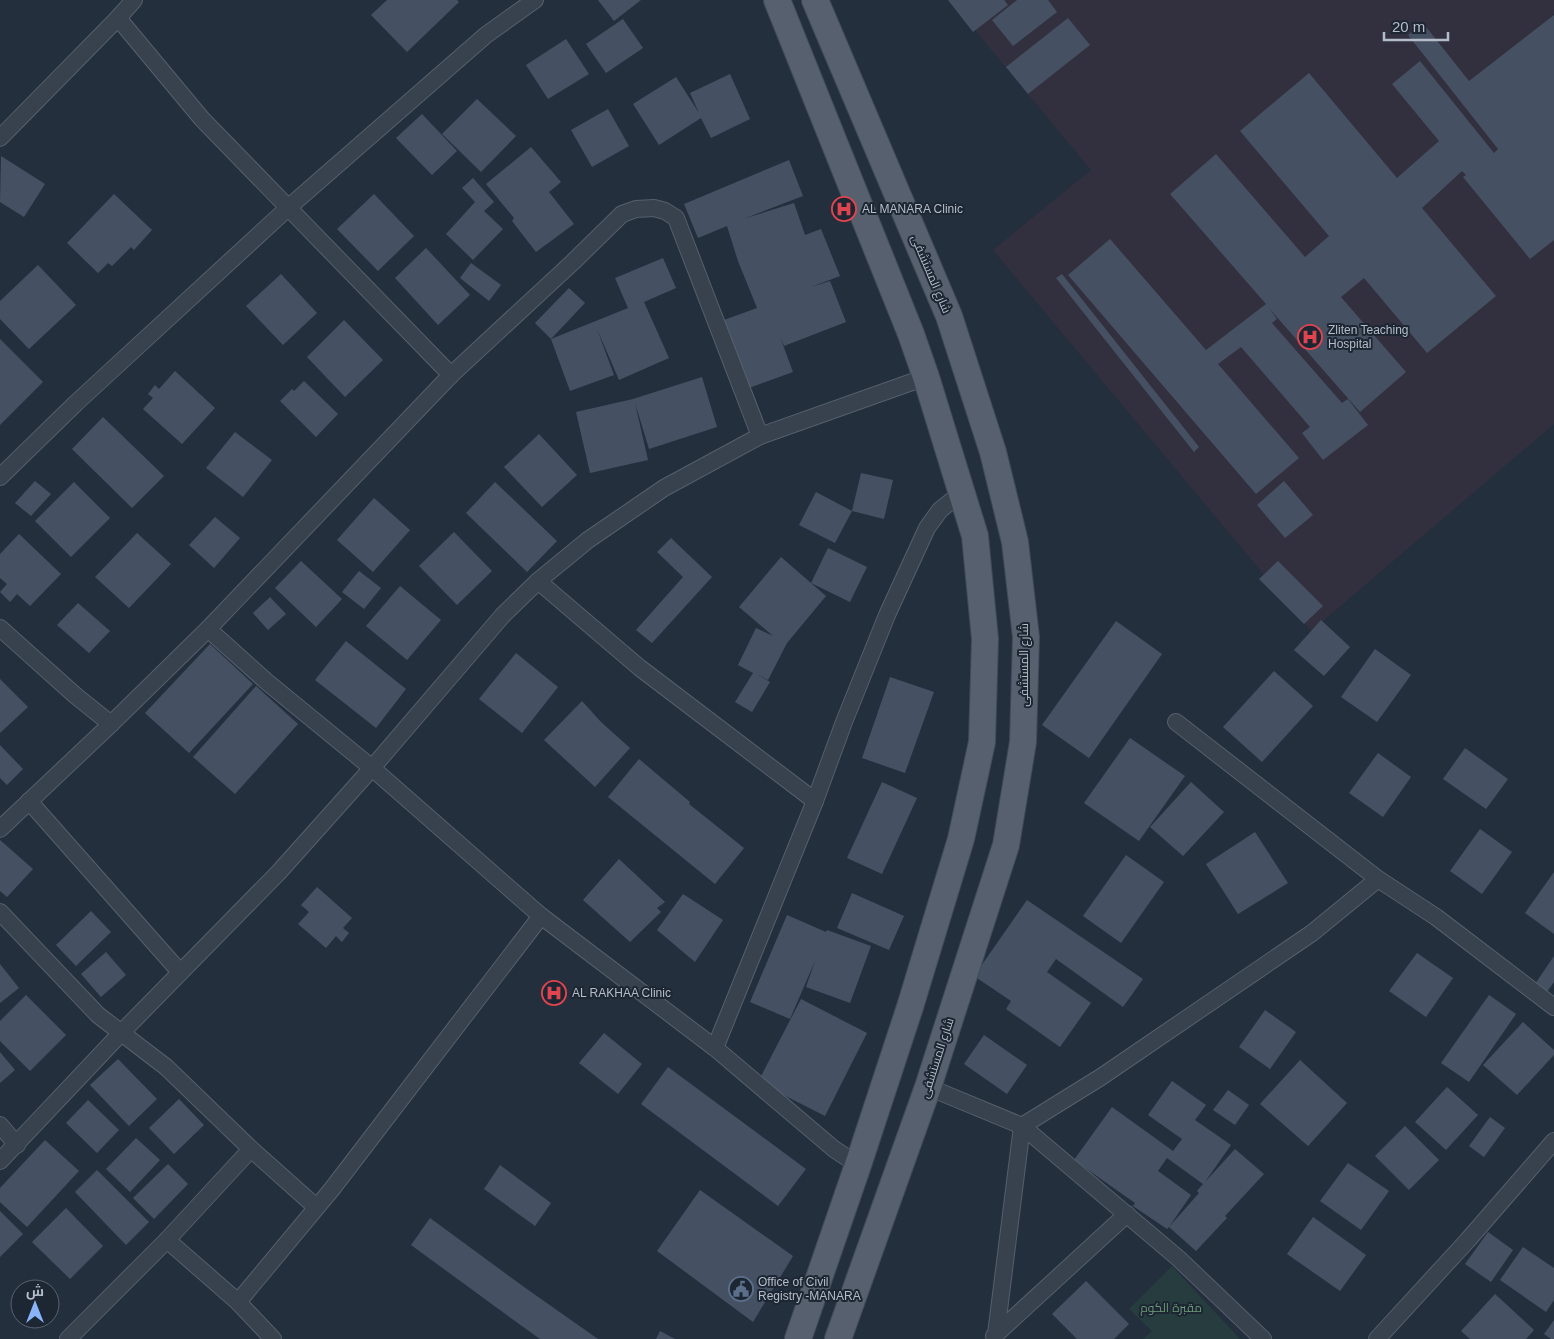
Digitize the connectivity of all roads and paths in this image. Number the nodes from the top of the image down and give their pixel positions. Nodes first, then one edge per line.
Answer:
1 (134, 0) edge
2 (535, 0) edge
3 (777, 0) edge
4 (815, 0) edge
5 (118, 18) junction
6 (0, 138) edge
7 (288, 207) junction
8 (451, 375) junction
9 (926, 377) junction
10 (760, 436) junction
11 (0, 477) edge
12 (961, 488) junction
13 (538, 581) junction
14 (0, 628) edge
15 (208, 629) junction
16 (1176, 722) dead end
17 (111, 724) junction
18 (372, 768) junction
19 (815, 801) junction
20 (29, 802) junction
21 (0, 829) edge
22 (1378, 879) junction
23 (0, 912) edge
24 (541, 916) junction
25 (180, 972) junction
26 (1554, 1007) edge
27 (122, 1032) junction
28 (715, 1048) junction
29 (928, 1087) junction
30 (0, 1125) edge
31 (1022, 1126) junction
32 (1554, 1141) edge
33 (17, 1145) junction
34 (251, 1149) junction
35 (0, 1161) edge
36 (858, 1165) junction
37 (316, 1207) junction
38 (1127, 1214) junction
39 (166, 1240) junction
40 (238, 1302) junction
41 (993, 1336) edge
42 (68, 1339) edge
43 (273, 1339) edge
44 (798, 1339) edge
45 (838, 1339) edge
46 (1263, 1339) edge
47 (1377, 1339) edge

1 - 5 street
2 - 7 street
3 - 9 main road
4 - 29 main road, شارع المستشفى
5 - 6 street
5 - 7 street
7 - 8 street
7 - 11 street
8 - 10 street
8 - 15 street
9 - 10 street
9 - 12 main road
10 - 13 street
12 - 19 street
12 - 36 main road
13 - 18 street
13 - 19 street
14 - 17 street
15 - 17 street
15 - 18 street
16 - 22 street
17 - 20 street
18 - 24 street
18 - 25 street
19 - 28 street
20 - 21 street
20 - 25 street
22 - 26 street
22 - 31 street
23 - 27 street
24 - 28 street
24 - 37 street
25 - 27 street
27 - 33 street
27 - 34 street
28 - 36 street
29 - 31 street
29 - 45 main road, شارع المستشفى
30 - 33 street
31 - 38 street
31 - 41 street
32 - 47 street
33 - 35 street
34 - 37 street
34 - 39 street
36 - 44 main road
37 - 40 street
38 - 41 street
38 - 46 street
39 - 40 street
39 - 42 street
40 - 43 street

